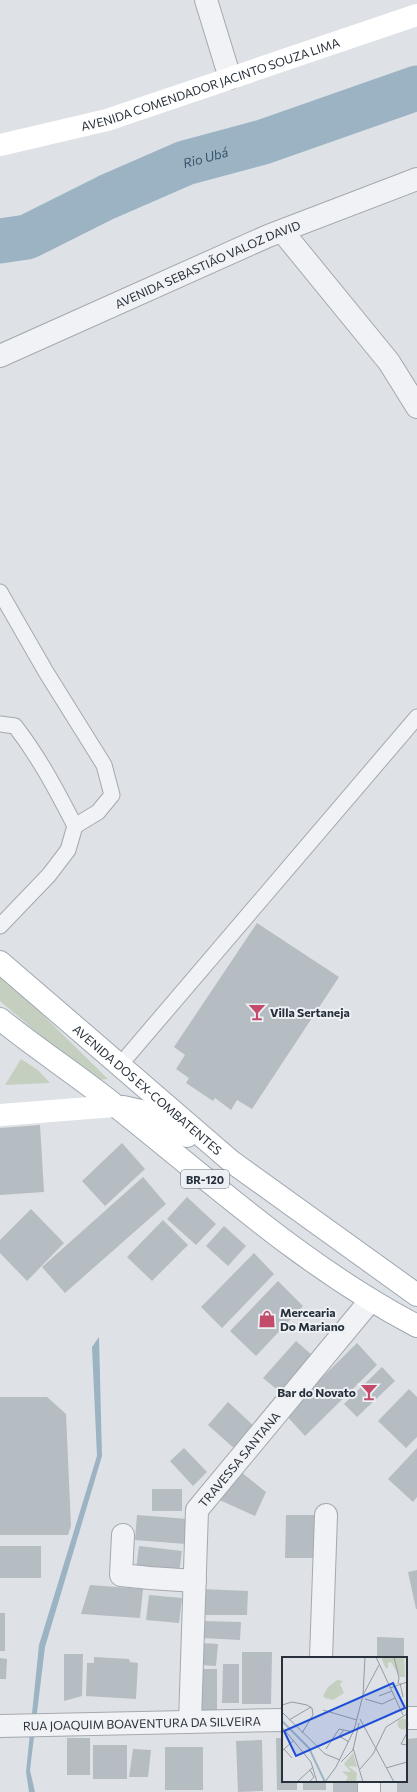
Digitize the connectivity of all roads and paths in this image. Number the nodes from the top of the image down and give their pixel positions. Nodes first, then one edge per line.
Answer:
1 (206, 0) edge
2 (417, 15) edge
3 (230, 78) junction
4 (0, 145) edge
5 (417, 179) edge
6 (282, 231) junction
7 (0, 356) edge
8 (417, 407) edge
9 (0, 592) edge
10 (417, 717) edge
11 (0, 724) edge
12 (75, 826) junction
13 (0, 926) edge
14 (0, 962) edge
15 (0, 1022) edge
16 (120, 1065) junction
17 (116, 1106) junction
18 (0, 1115) edge
19 (232, 1162) junction
20 (417, 1295) edge
21 (370, 1301) junction
22 (417, 1326) edge
23 (326, 1515) dead end
24 (123, 1535) dead end
25 (195, 1581) junction
26 (321, 1657) edge
27 (282, 1720) edge
28 (190, 1722) junction
29 (0, 1726) edge

1 - 3 street
2 - 3 main road, AVENIDA COMENDADOR JACINTO SOUZA LIMA
3 - 4 main road, AVENIDA COMENDADOR JACINTO SOUZA LIMA
5 - 6 street, AVENIDA SEBASTIÃO VALOZ DAVID
6 - 7 street, AVENIDA SEBASTIÃO VALOZ DAVID
6 - 8 street
9 - 12 lane
10 - 16 lane
11 - 12 lane
12 - 13 lane
14 - 16 main road, AVENIDA DOS EX-COMBATENTES / BR-120
15 - 17 main road, BR-120
16 - 19 main road, AVENIDA DOS EX-COMBATENTES / BR-120
17 - 18 main road
17 - 19 main road
17 - 21 main road, BR-120
19 - 20 main road, AVENIDA DOS EX-COMBATENTES / BR-120
21 - 22 main road, BR-120
21 - 25 street, TRAVESSA SANTANA
23 - 26 street
24 - 25 street
25 - 28 street, TRAVESSA SANTANA
27 - 28 street, RUA JOAQUIM BOAVENTURA DA SILVEIRA
28 - 29 street, RUA JOAQUIM BOAVENTURA DA SILVEIRA

